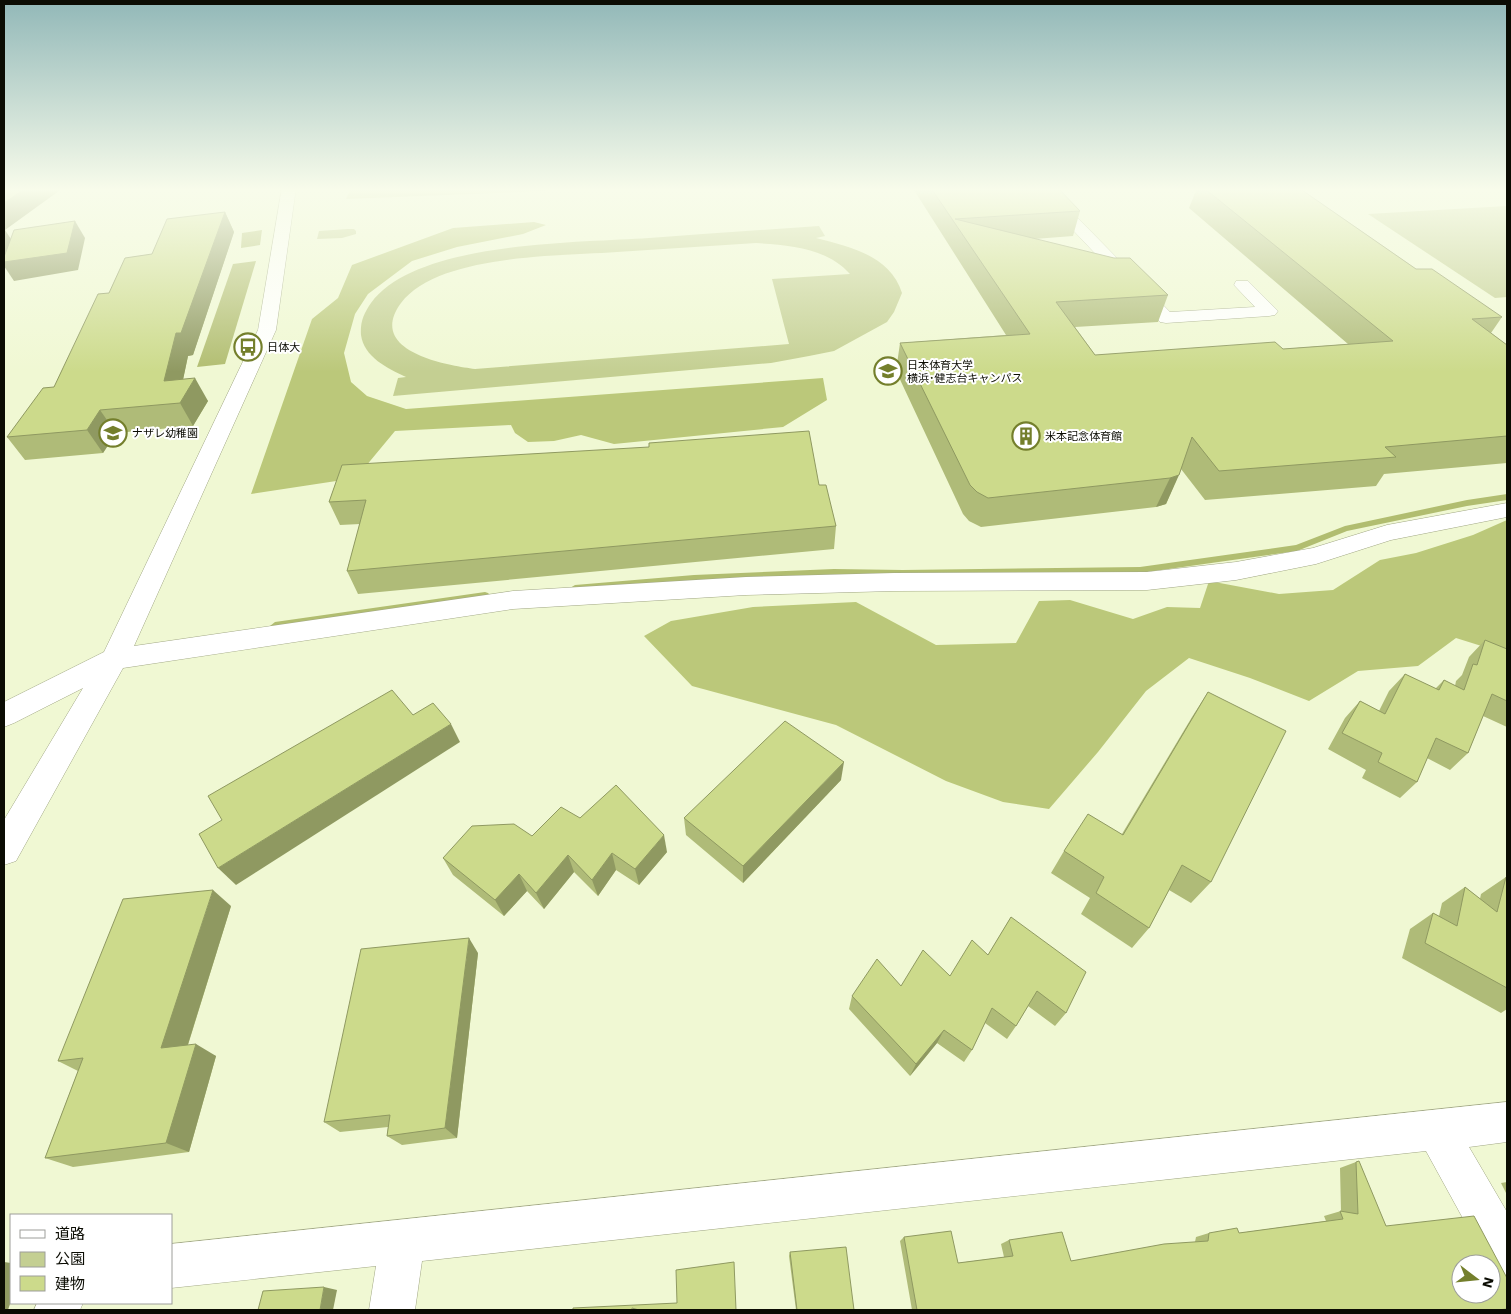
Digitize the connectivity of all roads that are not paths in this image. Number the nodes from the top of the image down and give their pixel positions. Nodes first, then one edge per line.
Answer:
1 (279, 249) edge
2 (1100, 249) edge
3 (1242, 285) dead end
4 (1507, 510) edge
5 (114, 659) junction
6 (4, 715) edge
7 (4, 850) edge
8 (1507, 1122) edge
9 (1437, 1131) junction
10 (402, 1242) junction
11 (1507, 1254) edge
12 (172, 1266) edge
13 (392, 1310) edge

1 - 5 street
2 - 3 street
4 - 5 street
5 - 6 street
5 - 7 street
8 - 9 street
9 - 10 street
9 - 11 street
10 - 12 street
10 - 13 street

